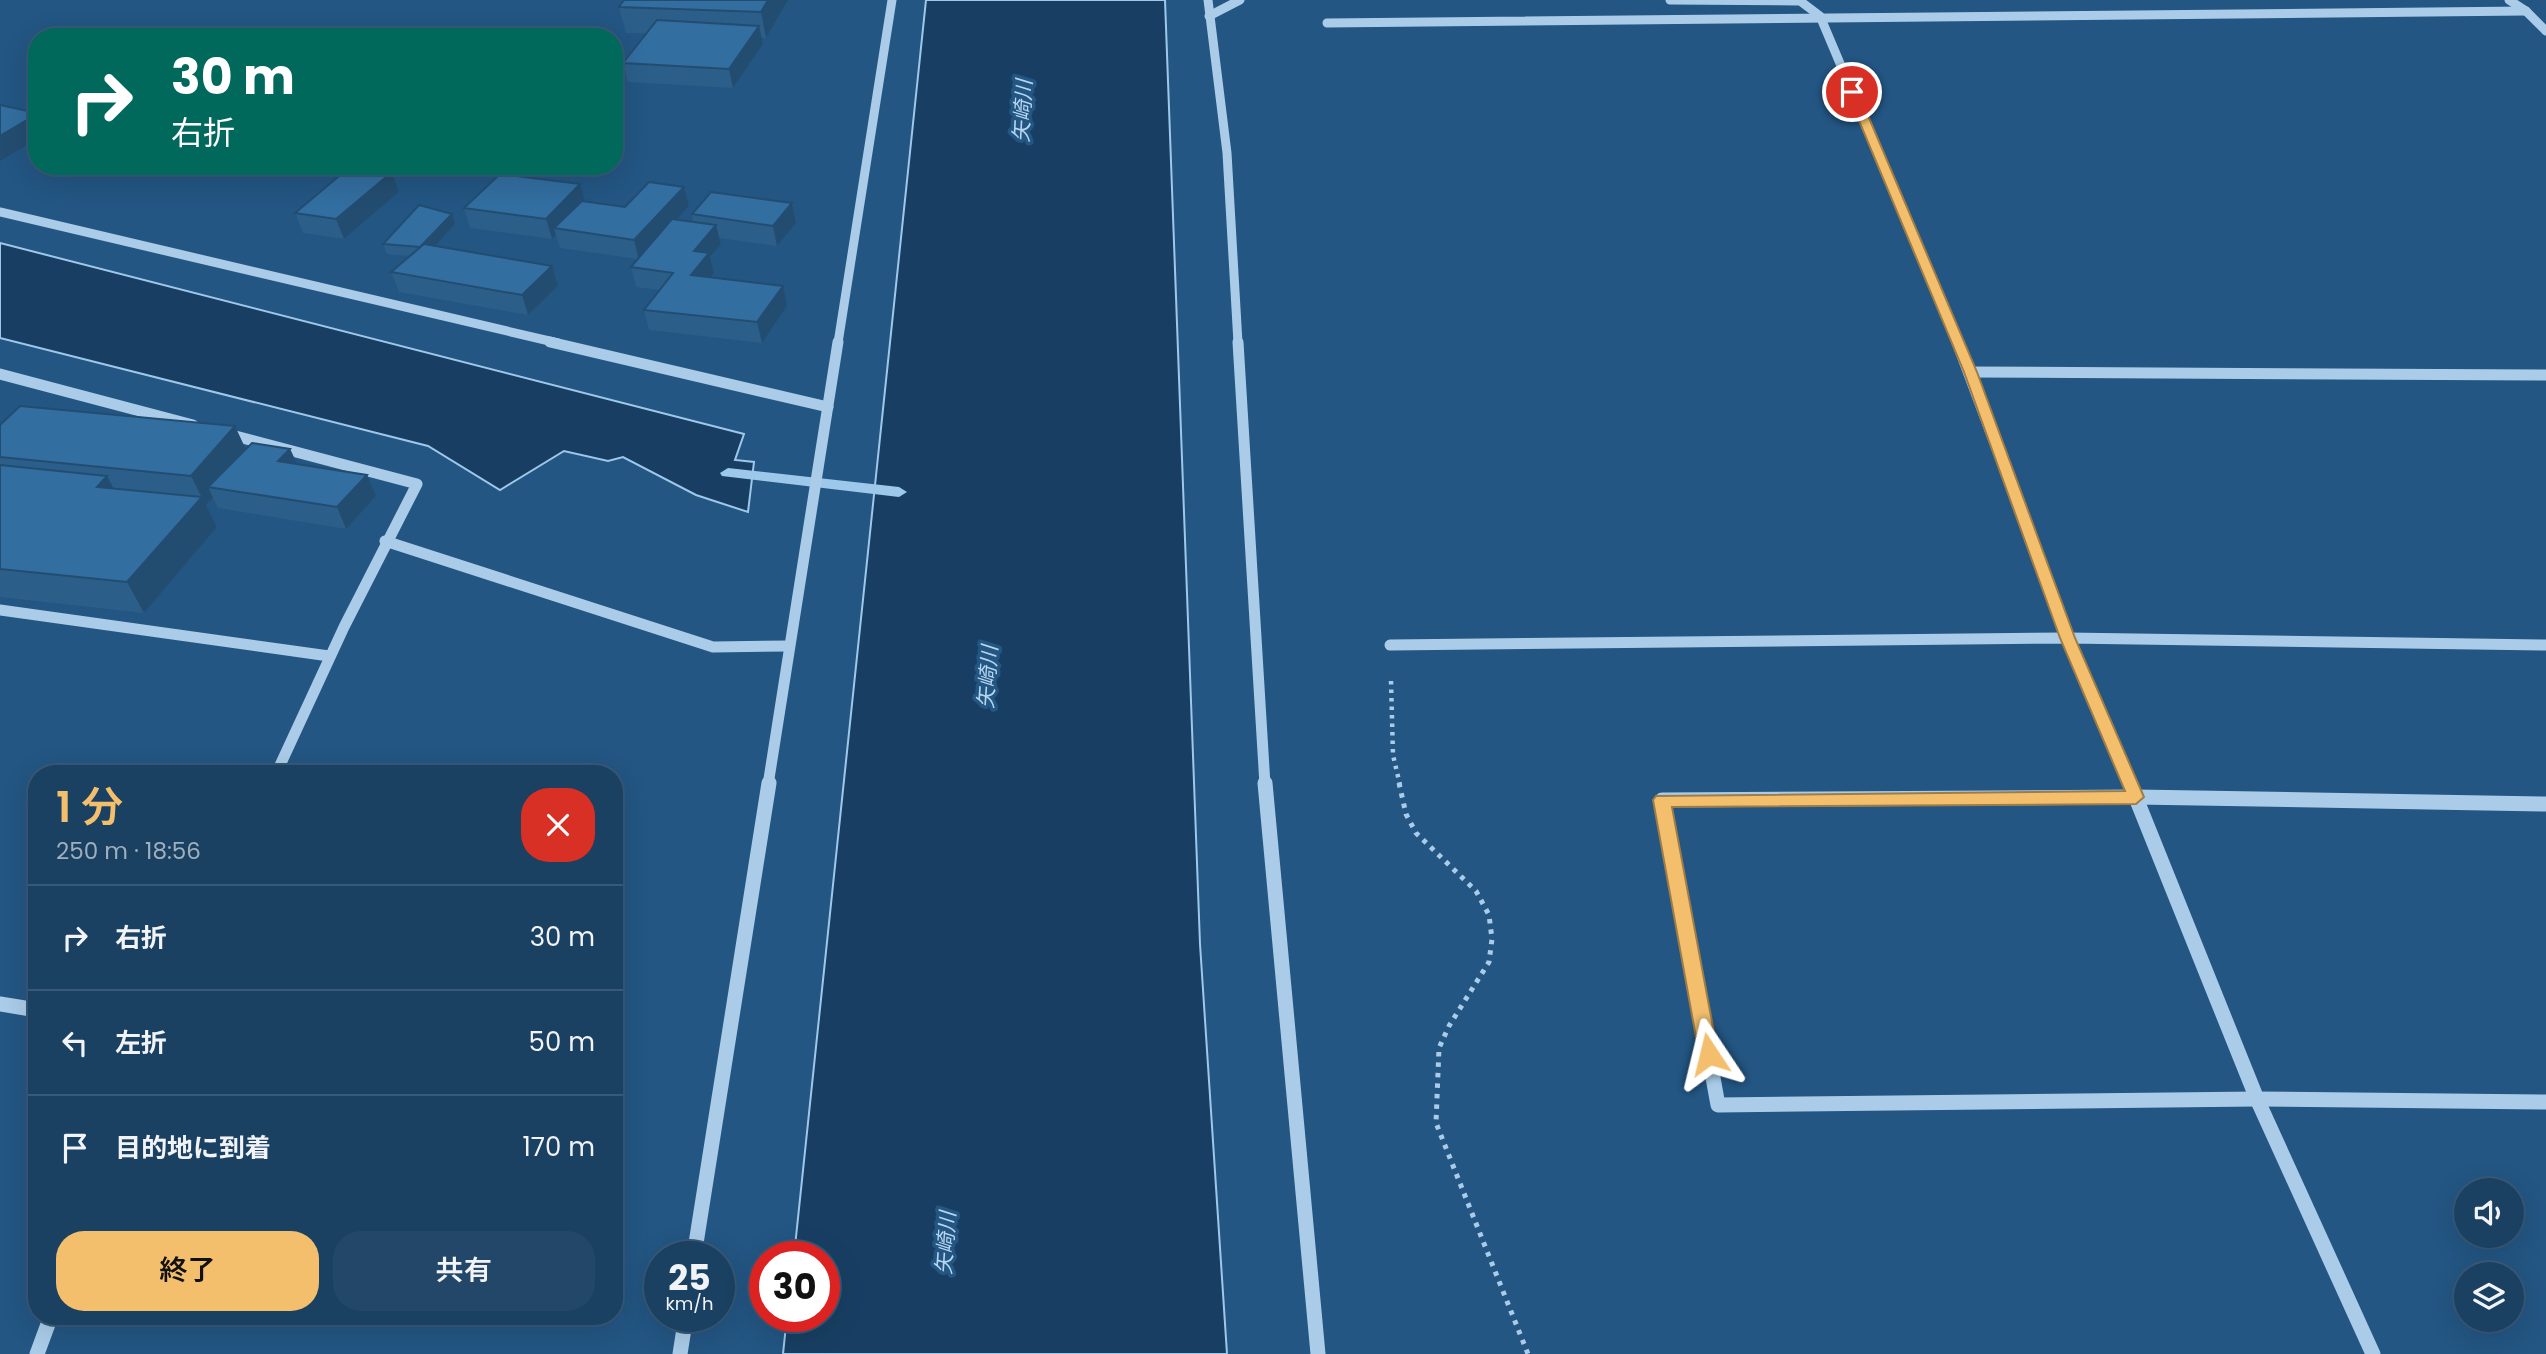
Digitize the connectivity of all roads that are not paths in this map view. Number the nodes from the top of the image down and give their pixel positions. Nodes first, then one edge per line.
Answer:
1 (892, 0) edge
2 (1208, 0) edge
3 (1240, 0) edge
4 (1670, 0) edge
5 (2509, 0) edge
6 (2526, 11) junction
7 (1209, 16) junction
8 (1820, 16) junction
9 (1327, 23) dead end
10 (2546, 31) edge
11 (0, 212) edge
12 (1970, 372) junction
13 (0, 374) edge
14 (2546, 375) edge
15 (828, 407) junction
16 (202, 427) edge
17 (215, 431) edge
18 (385, 541) junction
19 (0, 610) edge
20 (2068, 638) junction
21 (1390, 645) road end
22 (2546, 645) edge
23 (789, 646) junction
24 (329, 656) junction
25 (280, 765) edge
26 (2136, 797) junction
27 (2546, 804) edge
28 (0, 1004) edge
29 (28, 1009) edge
30 (2257, 1099) junction
31 (2546, 1102) edge
32 (696, 1241) edge
33 (48, 1325) edge
34 (683, 1332) edge
35 (37, 1354) edge
36 (680, 1354) edge
37 (1318, 1354) edge
38 (2373, 1354) edge

1 - 15 street
2 - 7 street
3 - 7 street
4 - 8 street
5 - 6 street
6 - 8 street
6 - 10 street
7 - 37 street
8 - 9 street
8 - 12 street
11 - 15 street
12 - 14 street
12 - 20 street
13 - 16 street
15 - 23 street
17 - 18 street
18 - 23 street
18 - 24 street
19 - 24 street
20 - 21 street
20 - 22 street
20 - 26 street
23 - 32 street
24 - 25 street
26 - 27 street
26 - 30 street
26 - 30 street
28 - 29 street
30 - 31 street
30 - 38 street
33 - 35 street
34 - 36 street

